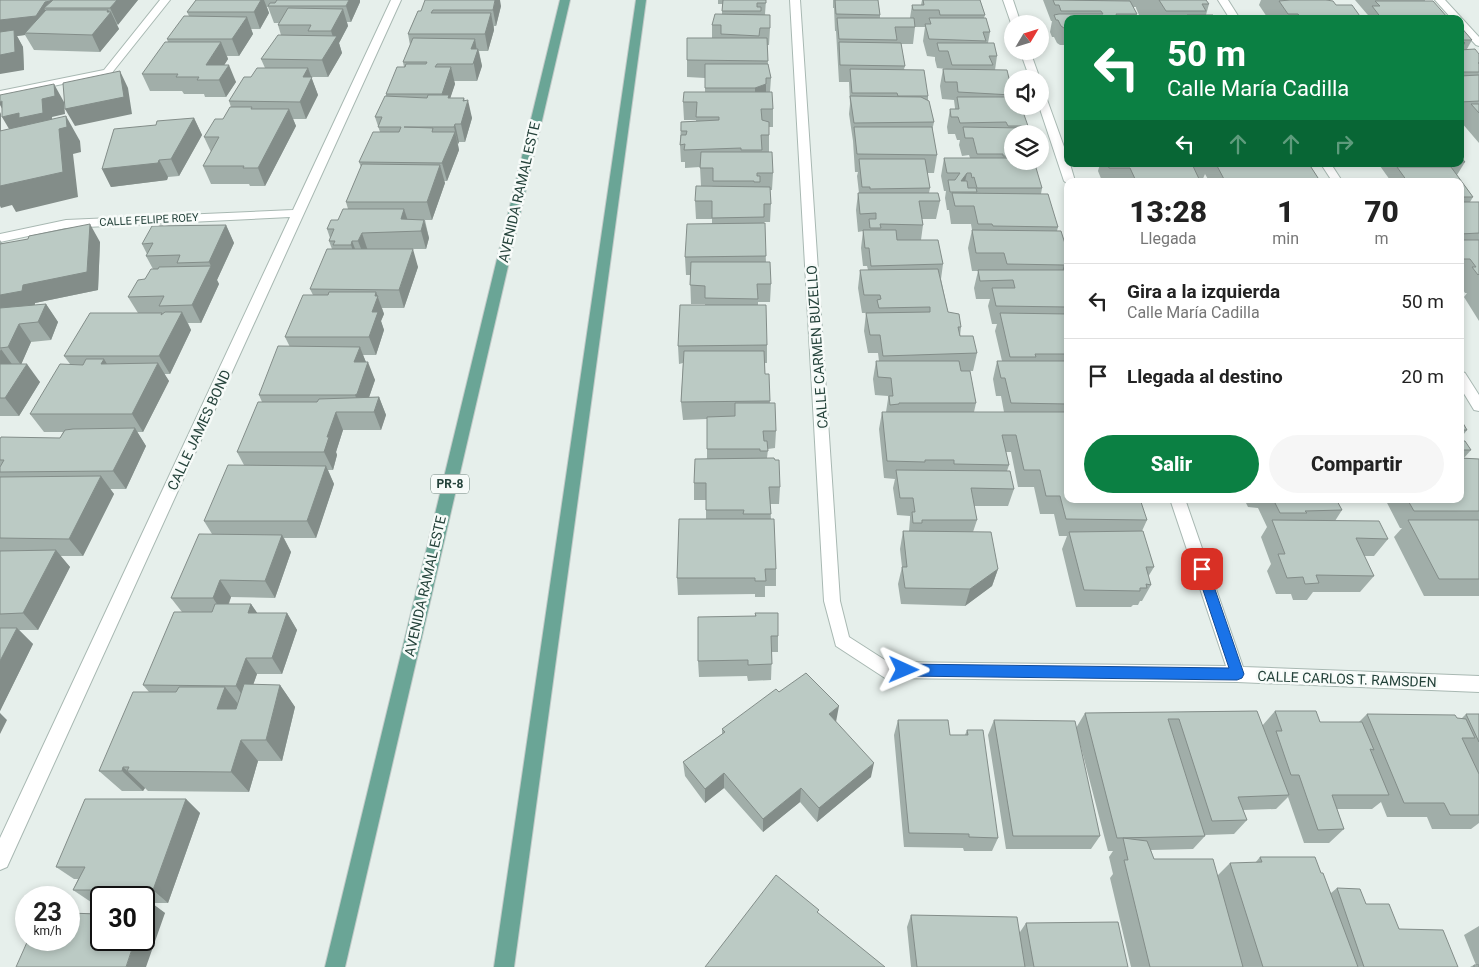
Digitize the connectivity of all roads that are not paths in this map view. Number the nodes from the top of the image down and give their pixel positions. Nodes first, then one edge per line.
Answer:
1 (165, 0) edge
2 (396, 0) edge
3 (565, 0) edge
4 (641, 0) edge
5 (795, 0) edge
6 (1008, 0) edge
7 (1223, 0) edge
8 (1440, 0) edge
9 (1013, 15) edge
10 (1232, 15) edge
11 (1453, 15) edge
12 (1464, 26) edge
13 (1479, 42) edge
14 (0, 94) edge
15 (1047, 115) edge
16 (1064, 164) edge
17 (1328, 167) edge
18 (1335, 178) edge
19 (299, 213) junction
20 (0, 238) edge
21 (1464, 382) edge
22 (1479, 406) edge
23 (1179, 503) edge
24 (885, 670) joint
25 (1237, 674) junction
26 (1479, 684) edge
27 (0, 860) edge
28 (335, 967) edge
29 (504, 967) edge

1 - 14 street
2 - 19 street, CALLE JAMES BOND
3 - 28 main road, AVENIDA RAMAL ESTE / PR-8
4 - 29 main road
5 - 24 street, CALLE CARMEN BUZELLO
6 - 9 street
7 - 10 street
8 - 11 street
12 - 13 street
15 - 16 street
17 - 18 street
19 - 20 street, CALLE FELIPE ROEY
19 - 27 street, CALLE JAMES BOND
21 - 22 street
23 - 25 street
24 - 25 street, CALLE CARLOS T. RAMSDEN
25 - 26 street, CALLE CARLOS T. RAMSDEN

